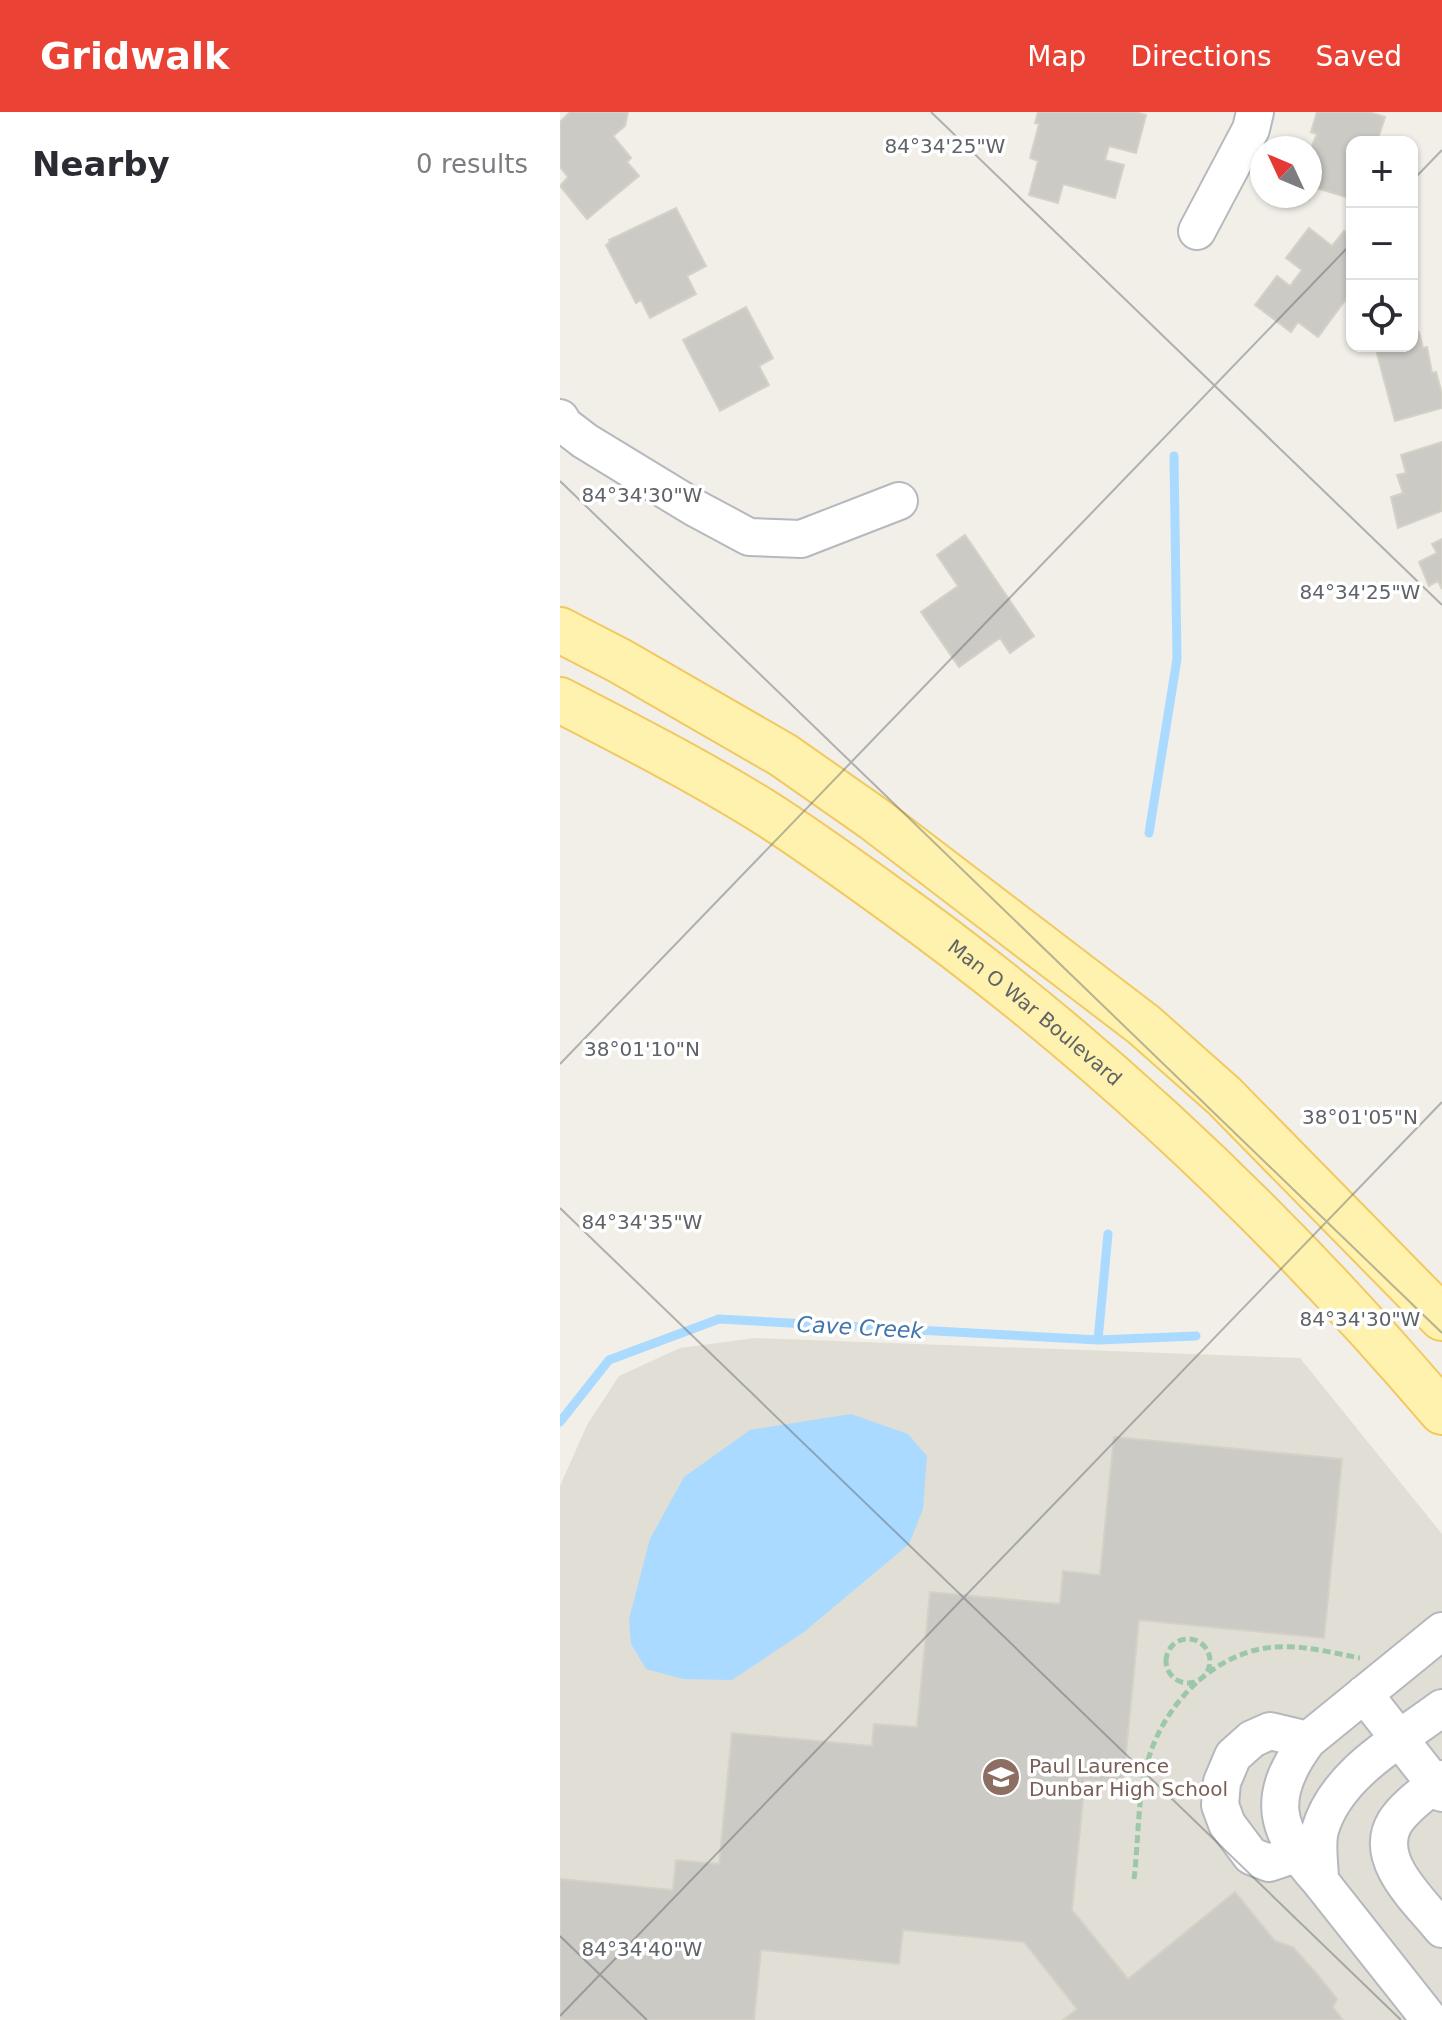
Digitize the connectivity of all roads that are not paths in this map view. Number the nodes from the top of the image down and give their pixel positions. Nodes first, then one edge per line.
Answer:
1 (1255, 112) edge
2 (1197, 231) dead end
3 (560, 418) edge
4 (899, 501) dead end
5 (560, 630) edge
6 (560, 700) edge
7 (1442, 1318) edge
8 (1442, 1412) edge
9 (1442, 1631) edge
10 (1365, 1676) junction
11 (1442, 1708) edge
12 (1308, 1740) junction
13 (1400, 1740) junction
14 (1440, 1786) edge
15 (1296, 1854) junction
16 (1320, 1881) junction
17 (1442, 1929) edge
18 (1430, 2020) edge

1 - 2 street
3 - 4 street
5 - 7 main road
6 - 8 main road, Man O War Boulevard
9 - 10 street
10 - 12 street
10 - 13 street
11 - 13 street
12 - 15 street
12 - 15 street
13 - 14 street
13 - 16 street
14 - 17 street
15 - 16 street
16 - 18 street

